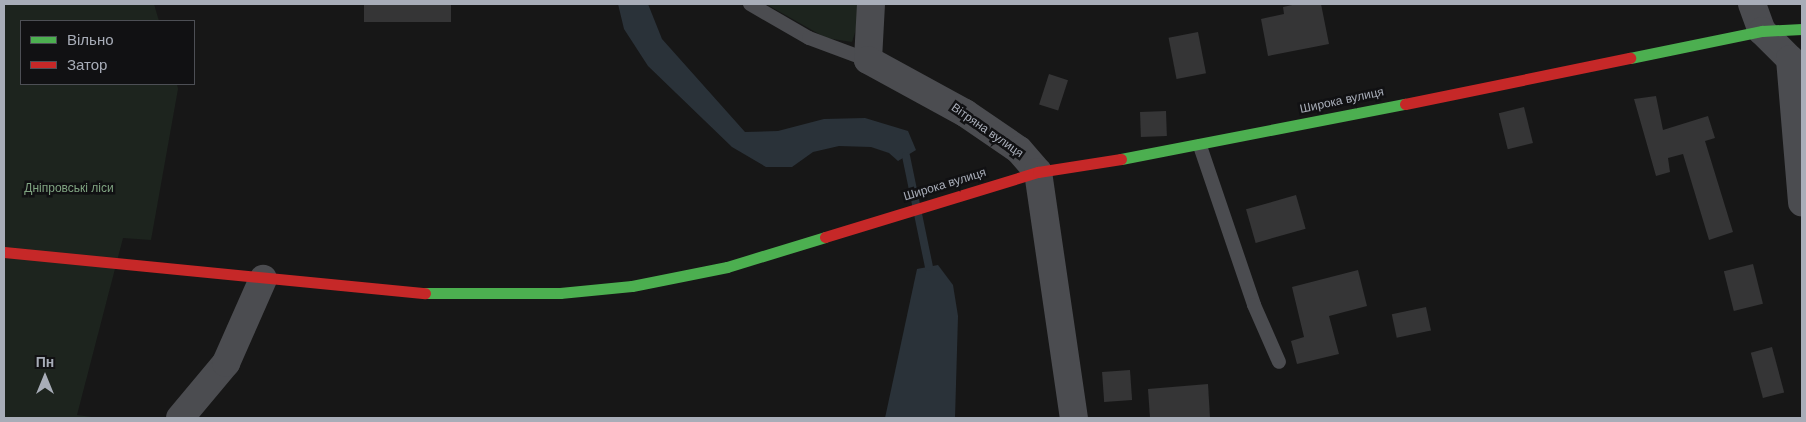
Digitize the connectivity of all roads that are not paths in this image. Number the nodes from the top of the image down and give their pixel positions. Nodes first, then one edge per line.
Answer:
1 (750, 4) edge
2 (871, 4) edge
3 (1752, 4) edge
4 (1802, 30) edge
5 (1762, 31) junction
6 (868, 60) junction
7 (1200, 146) junction
8 (1038, 172) junction
9 (1802, 202) edge
10 (4, 252) edge
11 (263, 279) junction
12 (1279, 362) dead end
13 (180, 418) edge
14 (1074, 418) edge

1 - 6 lane
2 - 6 street
3 - 5 street
4 - 5 main road, Широка вулиця
5 - 7 main road, Широка вулиця
5 - 9 street
6 - 8 street, Вітряна вулиця
7 - 8 main road, Широка вулиця
7 - 12 lane
8 - 11 main road, Широка вулиця
8 - 14 street
10 - 11 main road, Широка вулиця
11 - 13 street

